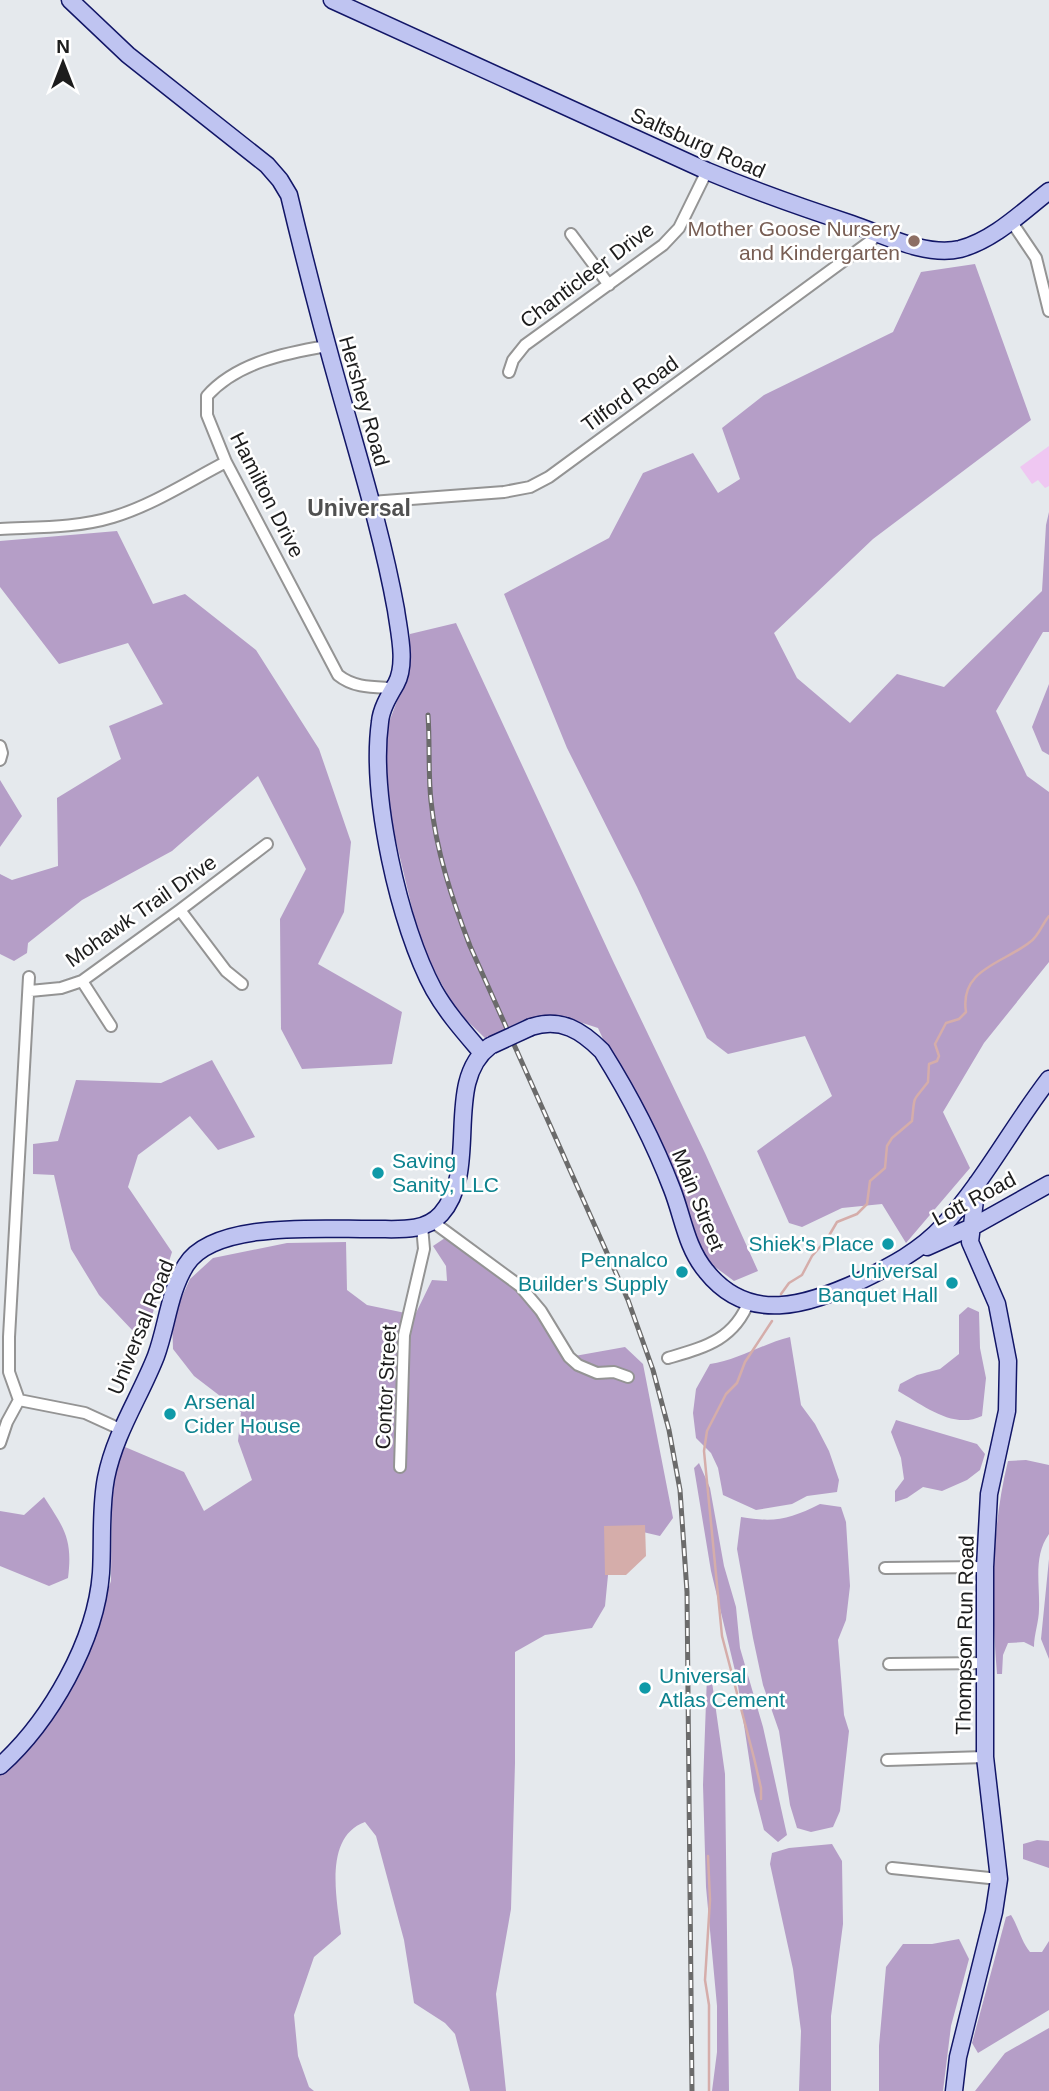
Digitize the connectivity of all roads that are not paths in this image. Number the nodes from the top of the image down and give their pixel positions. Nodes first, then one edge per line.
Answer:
1 (70, 0) edge
2 (332, 0) edge
3 (707, 171) junction
4 (1049, 191) edge
5 (1011, 221) junction
6 (877, 232) junction
7 (571, 234) dead end
8 (609, 285) junction
9 (1049, 311) edge
10 (327, 346) junction
11 (509, 372) dead end
12 (226, 462) junction
13 (371, 502) junction
14 (0, 529) edge
15 (392, 688) junction
16 (0, 746) edge
17 (0, 760) edge
18 (267, 844) dead end
19 (180, 910) junction
20 (29, 977) dead end
21 (82, 981) junction
22 (242, 984) dead end
23 (30, 991) junction
24 (111, 1026) dead end
25 (487, 1049) junction
26 (1049, 1080) edge
27 (977, 1183) junction
28 (1049, 1184) edge
29 (427, 1224) junction
30 (970, 1228) junction
31 (918, 1250) junction
32 (749, 1301) junction
33 (668, 1359) dead end
34 (628, 1377) dead end
35 (19, 1399) junction
36 (120, 1429) junction
37 (0, 1443) edge
38 (400, 1467) dead end
39 (985, 1567) junction
40 (885, 1568) dead end
41 (985, 1662) junction
42 (889, 1664) dead end
43 (985, 1757) junction
44 (887, 1760) dead end
45 (0, 1766) edge
46 (891, 1868) dead end
47 (999, 1878) junction
48 (954, 2091) edge

1 - 10 street, Hershey Road
2 - 3 street, Saltsburg Road
3 - 6 street, Saltsburg Road
3 - 8 street, Chanticleer Drive
4 - 5 street, Saltsburg Road
5 - 6 street, Saltsburg Road
5 - 9 street
6 - 13 street, Tilford Road
7 - 8 street
8 - 11 street, Chanticleer Drive
10 - 12 street, Hamilton Drive
10 - 13 street, Hershey Road
12 - 14 street
12 - 15 street, Hamilton Drive
13 - 15 street, Hershey Road
15 - 25 street, Hershey Road
16 - 17 street
18 - 19 street, Mohawk Trail Drive
19 - 21 street, Mohawk Trail Drive
19 - 22 street
20 - 23 street
21 - 23 street, Mohawk Trail Drive
21 - 24 street
23 - 35 street
25 - 29 street
25 - 32 street, Main Street, bridge
26 - 27 street, Main Street
27 - 30 street, Thompson Run Road
27 - 31 street, Main Street
28 - 30 street, Lott Road
29 - 34 street
29 - 36 street, Universal Road
29 - 38 street, Contor Street
30 - 31 street, Lott Road
30 - 39 street, Thompson Run Road
31 - 32 street, Main Street
32 - 33 street
35 - 36 street
35 - 37 street
36 - 45 street, Universal Road
39 - 40 street
39 - 41 street, Thompson Run Road
41 - 42 street
41 - 43 street, Thompson Run Road
43 - 44 street
43 - 47 street, Thompson Run Road
46 - 47 street
47 - 48 street, Thompson Run Road

